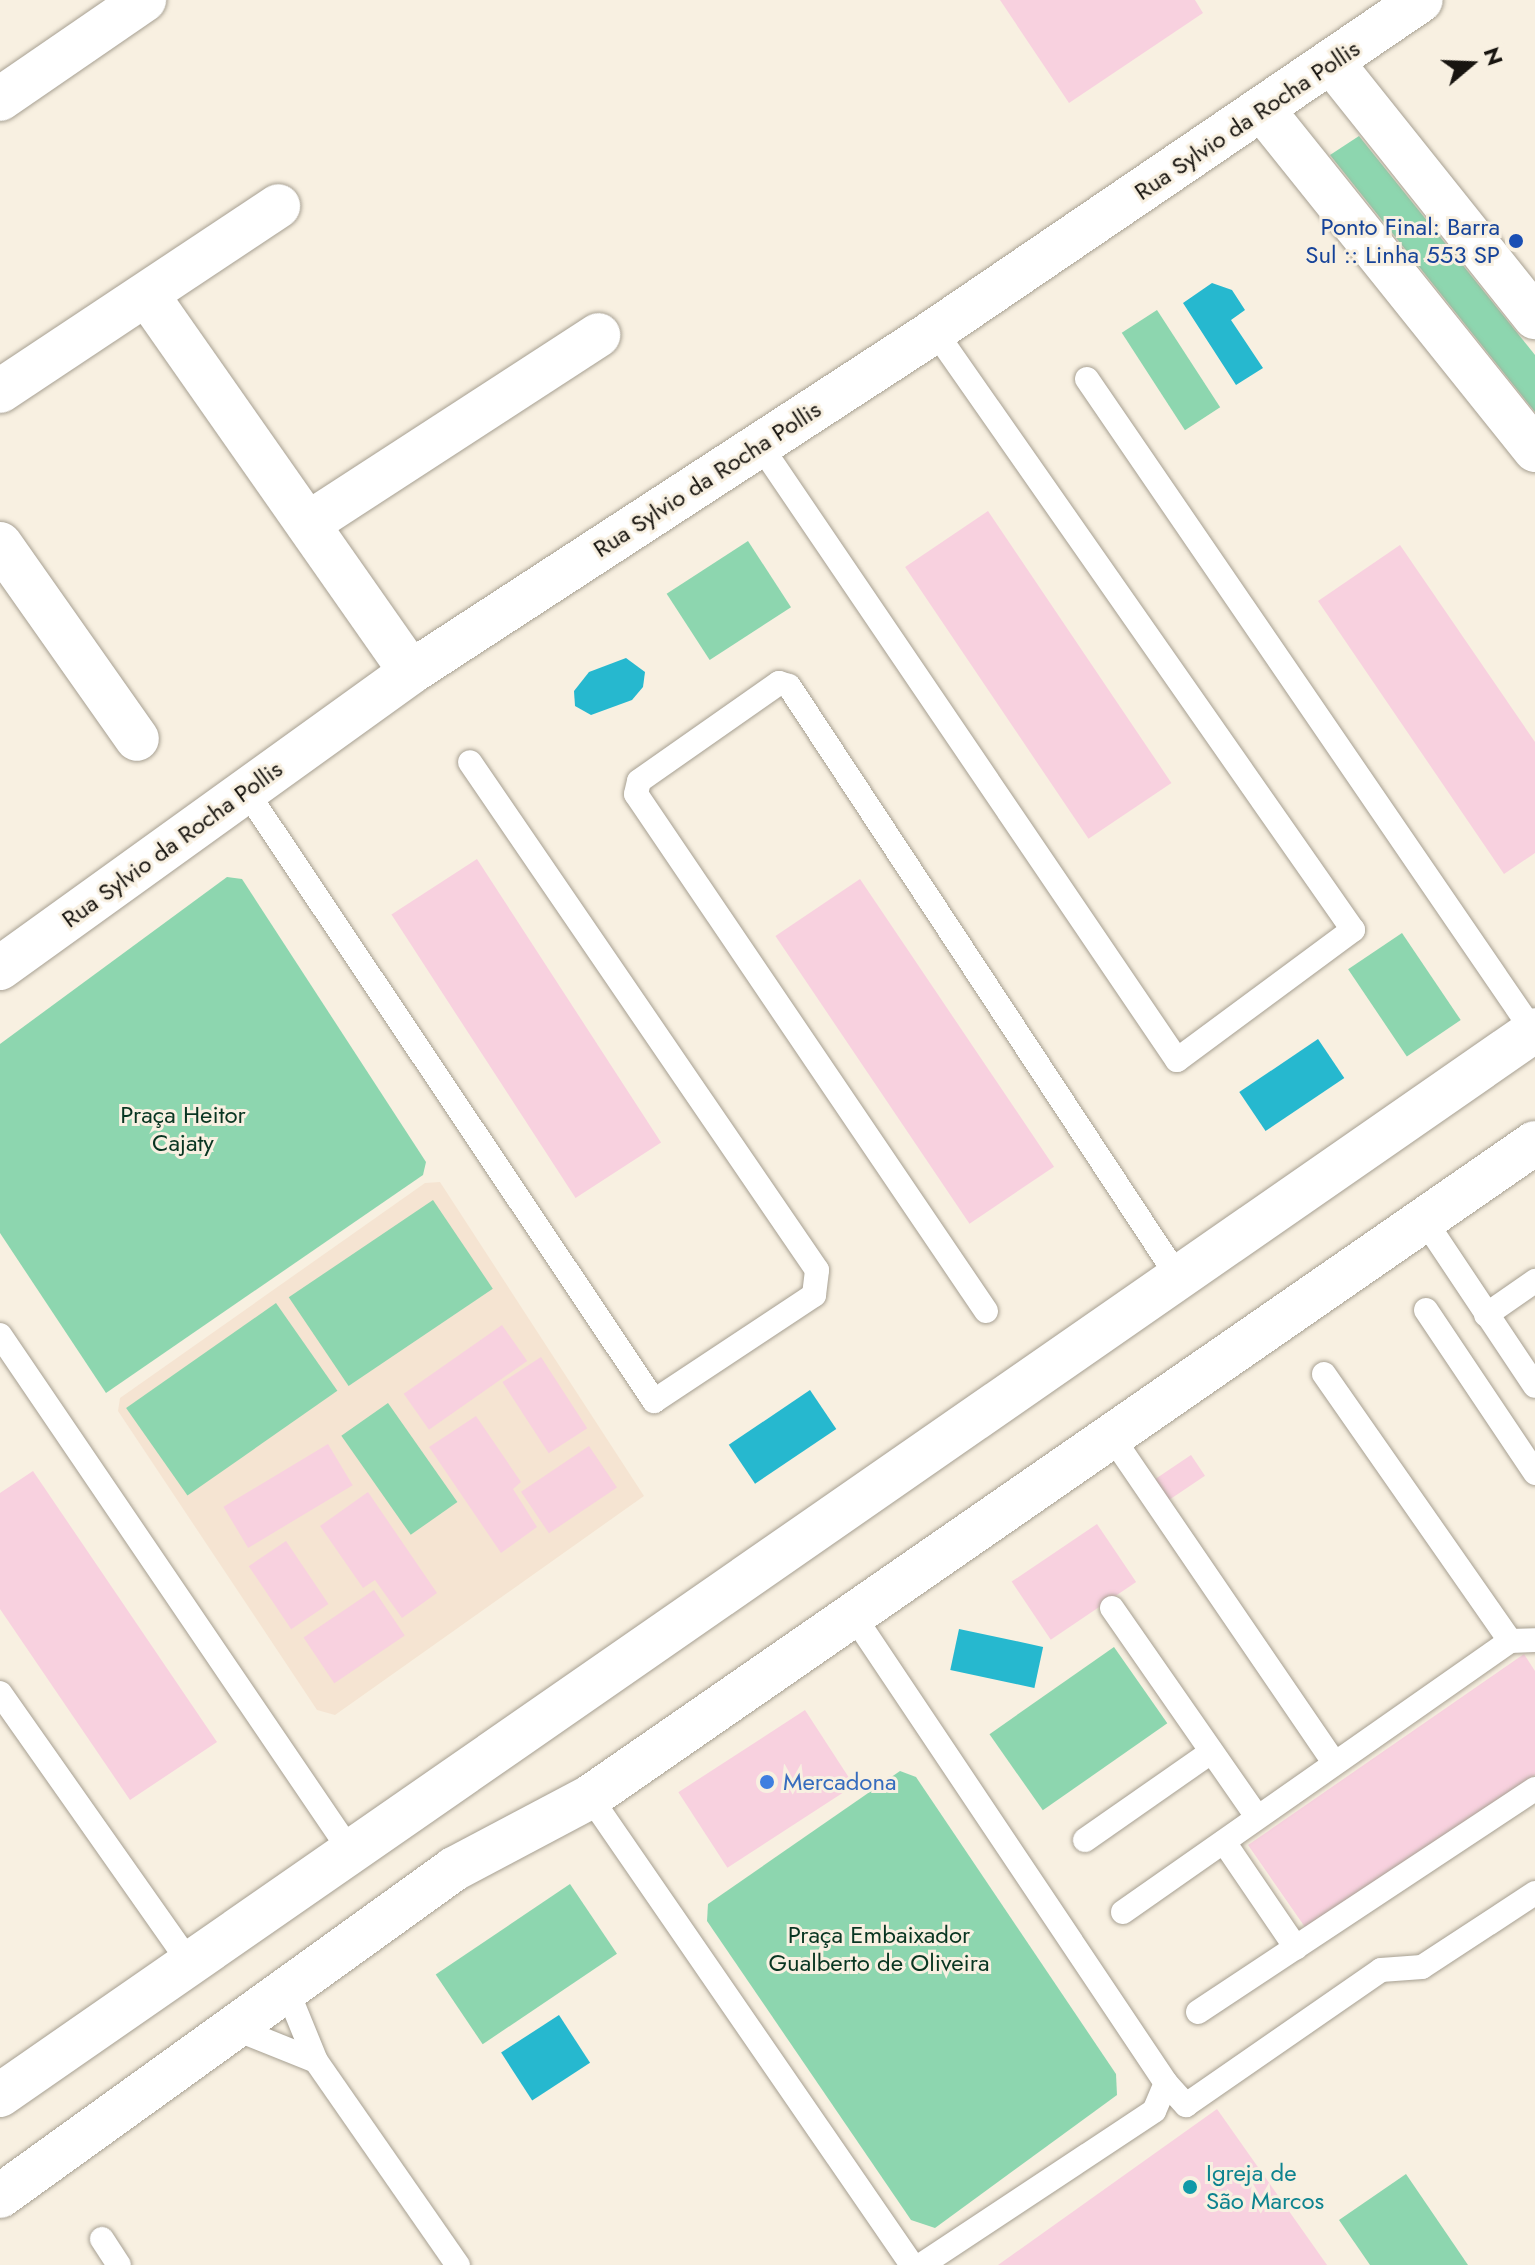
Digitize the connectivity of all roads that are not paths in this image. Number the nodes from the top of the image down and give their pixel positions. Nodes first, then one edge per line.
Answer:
1 (144, 0) edge
2 (1421, 0) edge
3 (1333, 64) junction
4 (0, 99) edge
5 (1262, 109) junction
6 (278, 206) dead end
7 (147, 295) junction
8 (1535, 317) edge
9 (934, 330) junction
10 (598, 335) dead end
11 (1087, 379) dead end
12 (0, 391) edge
13 (760, 445) junction
14 (1535, 450) edge
15 (309, 523) junction
16 (0, 544) edge
17 (411, 672) junction
18 (137, 739) dead end
19 (470, 762) dead end
20 (246, 791) junction
21 (0, 968) edge
22 (1534, 1031) edge
23 (1535, 1143) edge
24 (1425, 1221) junction
25 (1180, 1280) junction
26 (1535, 1281) edge
27 (1426, 1310) dead end
28 (986, 1311) dead end
29 (1486, 1315) junction
30 (0, 1335) edge
31 (1324, 1374) dead end
32 (1535, 1386) edge
33 (1119, 1433) junction
34 (1535, 1473) edge
35 (1112, 1608) dead end
36 (853, 1615) junction
37 (1535, 1640) edge
38 (1510, 1641) junction
39 (0, 1693) edge
40 (1211, 1752) junction
41 (1340, 1758) junction
42 (1535, 1789) edge
43 (590, 1797) junction
44 (1257, 1817) junction
45 (1085, 1840) dead end
46 (1224, 1842) junction
47 (351, 1852) junction
48 (1535, 1893) edge
49 (1123, 1912) dead end
50 (1296, 1948) junction
51 (190, 1963) junction
52 (287, 1990) junction
53 (1198, 2012) dead end
54 (234, 2028) junction
55 (316, 2061) junction
56 (1166, 2083) junction
57 (0, 2095) edge
58 (0, 2196) edge
59 (102, 2239) dead end
60 (119, 2265) edge
61 (458, 2265) edge
62 (912, 2265) edge
63 (921, 2265) edge

1 - 4 street
2 - 3 street, Rua Sylvio da Rocha Pollis
3 - 5 street, Rua Sylvio da Rocha Pollis
3 - 8 street
5 - 9 street, Rua Sylvio da Rocha Pollis
5 - 14 street
6 - 7 street
7 - 12 street
7 - 15 street
9 - 13 street, Rua Sylvio da Rocha Pollis
9 - 13 lane
10 - 15 street
11 - 22 lane
13 - 17 street, Rua Sylvio da Rocha Pollis
15 - 17 street
16 - 18 street
17 - 20 street, Rua Sylvio da Rocha Pollis
19 - 20 lane
20 - 21 street, Rua Sylvio da Rocha Pollis
22 - 25 street
23 - 24 street
24 - 29 lane
24 - 33 street
25 - 28 lane
25 - 47 street
26 - 29 lane
27 - 34 lane
29 - 32 lane
30 - 47 lane
31 - 38 lane
33 - 36 street
33 - 41 lane
35 - 40 lane
36 - 43 street
36 - 56 lane
37 - 38 lane
38 - 41 lane
39 - 51 lane
40 - 44 lane
40 - 45 lane
41 - 44 lane
42 - 50 lane
43 - 52 street
43 - 62 lane
44 - 46 lane
46 - 49 lane
46 - 50 lane
47 - 51 street
48 - 56 lane
50 - 53 lane
51 - 57 street
52 - 54 street
52 - 55 lane
54 - 55 lane
54 - 58 street
55 - 61 lane
56 - 63 lane
59 - 60 lane

